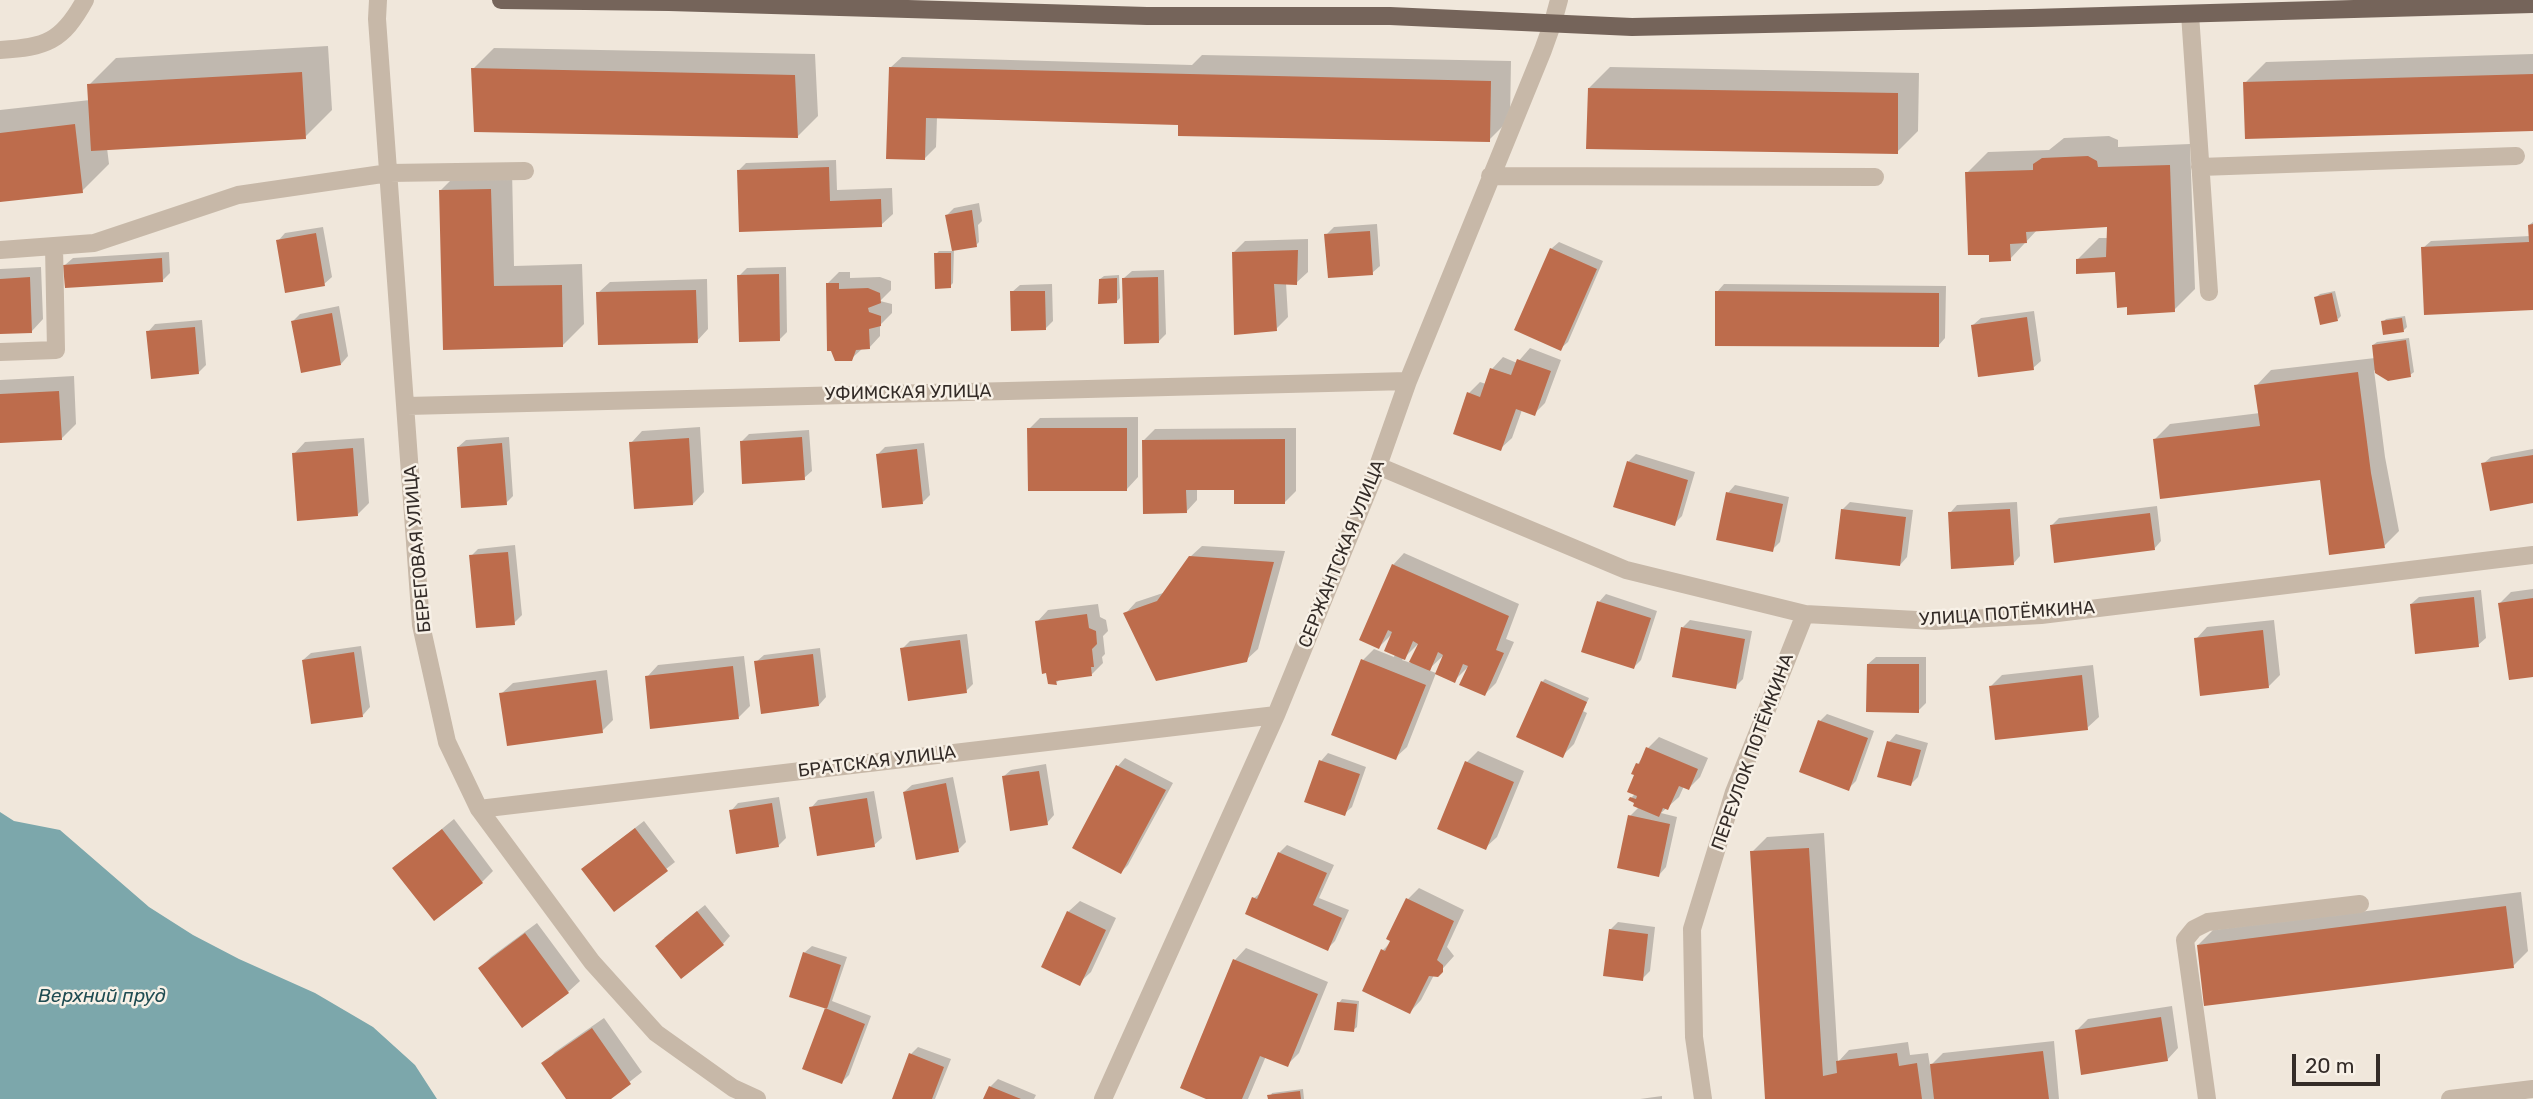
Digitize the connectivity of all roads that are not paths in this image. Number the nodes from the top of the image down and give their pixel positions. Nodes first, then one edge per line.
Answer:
1 (85, 0) edge
2 (378, 0) edge
3 (501, 0) edge
4 (1559, 0) edge
5 (2499, 2) edge
6 (2533, 4) edge
7 (2190, 14) junction
8 (1553, 22) junction
9 (0, 50) edge
10 (2516, 156) dead end
11 (2200, 167) junction
12 (525, 171) dead end
13 (389, 173) junction
14 (1490, 176) junction
15 (1875, 177) dead end
16 (54, 246) junction
17 (0, 250) edge
18 (2209, 292) dead end
19 (0, 352) edge
20 (1409, 381) junction
21 (407, 406) junction
22 (1378, 467) junction
23 (2533, 555) edge
24 (1805, 614) junction
25 (1276, 715) junction
26 (479, 809) junction
27 (2360, 904) dead end
28 (2533, 1089) edge
29 (757, 1099) edge
30 (1103, 1099) edge
31 (1703, 1099) edge
32 (2207, 1099) edge
33 (2451, 1099) edge

1 - 9 street
2 - 13 street, БЕРЕГОВАЯ УЛИЦА
3 - 8 main road
4 - 8 street, СЕРЖАНТСКАЯ УЛИЦА
5 - 6 main road
5 - 7 main road
7 - 8 main road
7 - 11 street
8 - 14 street, СЕРЖАНТСКАЯ УЛИЦА
10 - 11 street
11 - 18 street
12 - 13 street
13 - 16 street
13 - 21 street, БЕРЕГОВАЯ УЛИЦА
14 - 15 street
14 - 20 street, СЕРЖАНТСКАЯ УЛИЦА
16 - 17 street
16 - 19 street
20 - 21 street, УФИМСКАЯ УЛИЦА
20 - 22 street, СЕРЖАНТСКАЯ УЛИЦА
21 - 26 street, БЕРЕГОВАЯ УЛИЦА
22 - 24 street, УЛИЦА ПОТЁМКИНА
22 - 25 street, СЕРЖАНТСКАЯ УЛИЦА
23 - 24 street, УЛИЦА ПОТЁМКИНА
24 - 31 street, ПЕРЕУЛОК ПОТЁМКИНА
25 - 26 street, БРАТСКАЯ УЛИЦА
25 - 30 street, СЕРЖАНТСКАЯ УЛИЦА
26 - 29 street, БЕРЕГОВАЯ УЛИЦА
27 - 32 street
28 - 33 street

